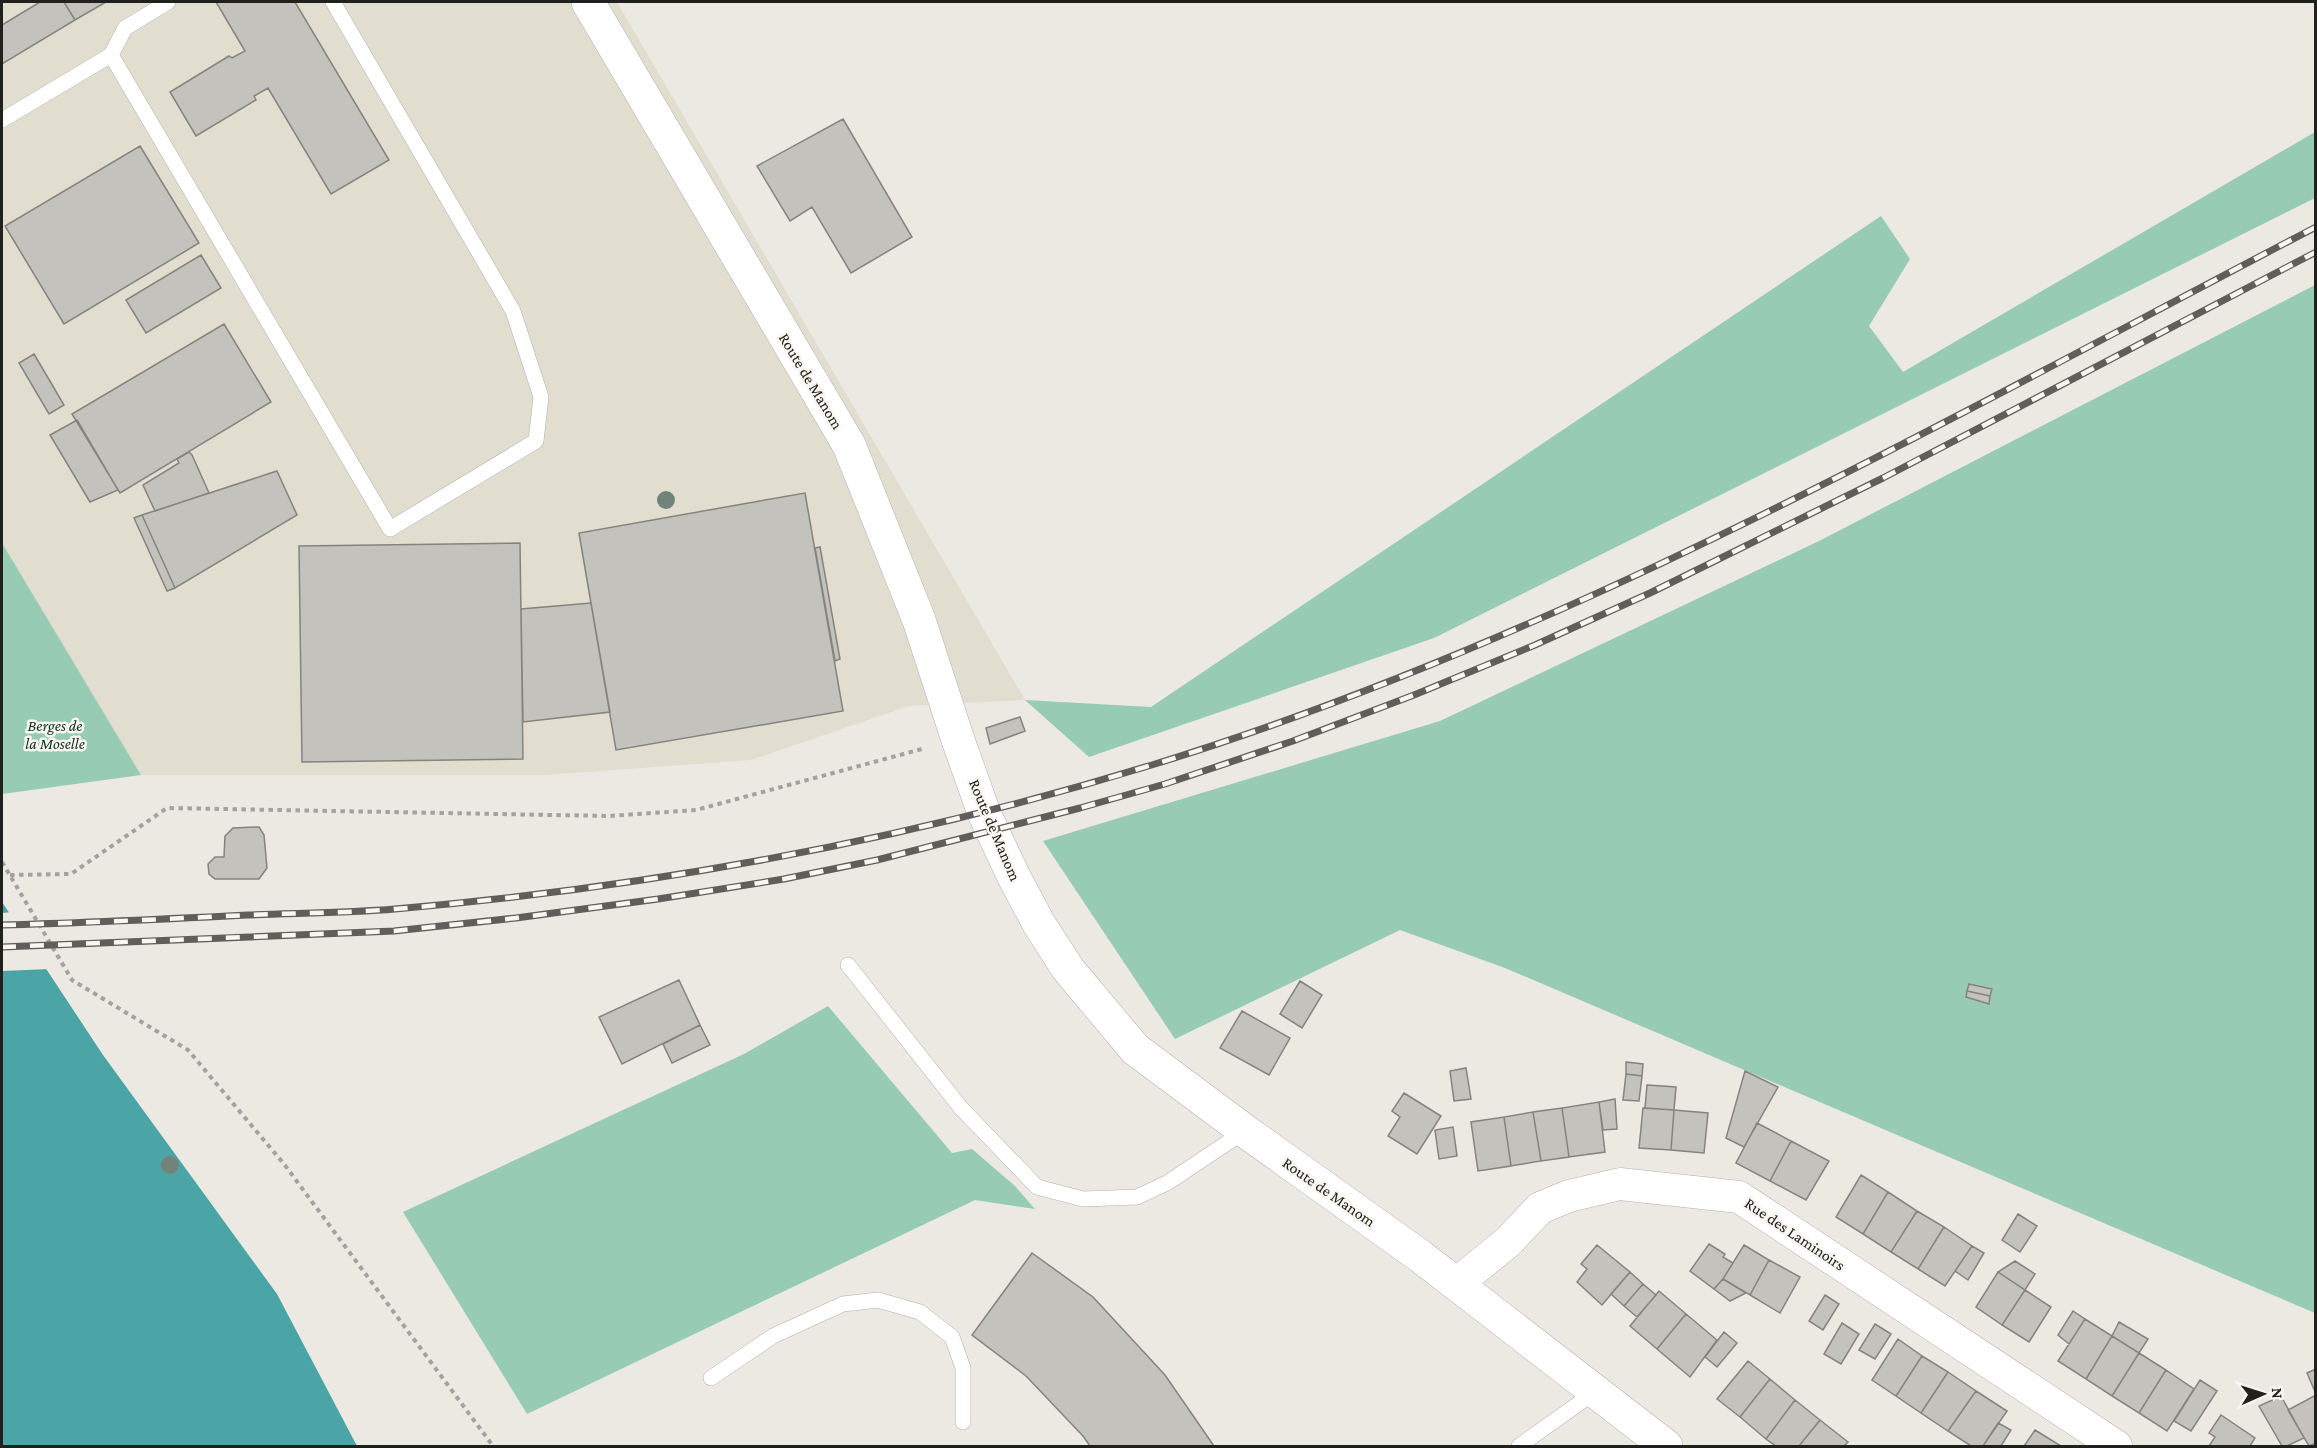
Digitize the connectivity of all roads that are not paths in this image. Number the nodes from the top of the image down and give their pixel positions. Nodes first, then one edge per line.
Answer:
1 (168, 2) edge
2 (333, 2) edge
3 (588, 2) edge
4 (111, 55) junction
5 (2, 120) edge
6 (848, 964) dead end
7 (1245, 1131) junction
8 (1456, 1284) junction
9 (711, 1378) dead end
10 (1595, 1392) junction
11 (963, 1422) dead end
12 (1519, 1446) edge
13 (1666, 1446) edge
14 (2116, 1446) edge

1 - 4 lane
2 - 4 lane
3 - 7 street, Route de Manom
4 - 5 lane
6 - 7 lane
7 - 8 street, Route de Manom
8 - 10 street, Route de Manom
8 - 14 street, Rue des Laminoirs
9 - 11 lane
10 - 12 lane
10 - 13 street, Route de Manom

